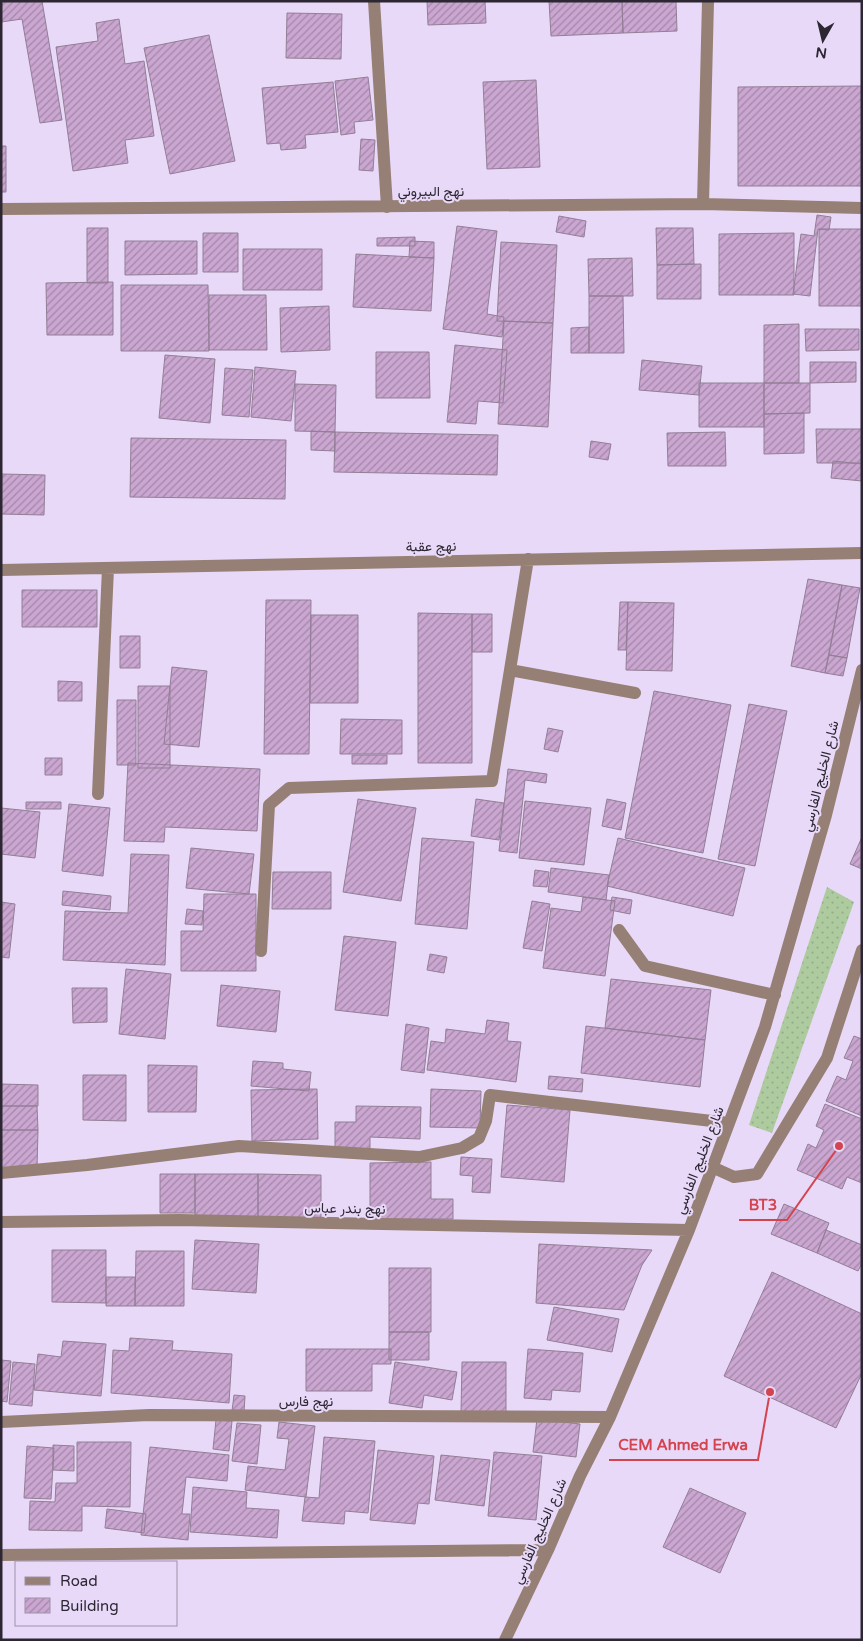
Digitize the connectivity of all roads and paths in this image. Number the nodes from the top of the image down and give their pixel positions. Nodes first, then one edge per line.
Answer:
1 (374, 1) edge
2 (708, 1) edge
3 (703, 204) junction
4 (387, 207) junction
5 (862, 208) edge
6 (1, 209) edge
7 (862, 553) edge
8 (528, 559) junction
9 (108, 568) junction
10 (1, 570) edge
11 (510, 670) junction
12 (862, 670) edge
13 (635, 693) dead end
14 (98, 794) dead end
15 (619, 930) dead end
16 (862, 950) edge
17 (261, 951) dead end
18 (774, 995) junction
19 (729, 1123) junction
20 (712, 1167) junction
21 (1, 1172) edge
22 (1, 1222) edge
23 (689, 1230) junction
24 (610, 1417) junction
25 (1, 1422) edge
26 (548, 1550) junction
27 (1, 1555) edge
28 (505, 1640) edge

1 - 4 street
2 - 3 street
3 - 4 street, نهج البيروني
3 - 5 street, نهج البيروني
4 - 6 street, نهج البيروني
7 - 8 street, نهج عقبة
8 - 9 street, نهج عقبة
8 - 11 street
9 - 10 street, نهج عقبة
9 - 14 street
11 - 13 street
11 - 17 street
12 - 18 street, شارع الخليج الفارسي
15 - 18 street
16 - 20 street
18 - 19 street, شارع الخليج الفارسي
19 - 20 street, شارع الخليج الفارسي
19 - 21 street
20 - 23 street, شارع الخليج الفارسي
22 - 23 street, نهج بندر عباس
23 - 24 street, شارع الخليج الفارسي
24 - 25 street, نهج فارس
24 - 26 street, شارع الخليج الفارسي
26 - 27 street
26 - 28 street, شارع الخليج الفارسي

